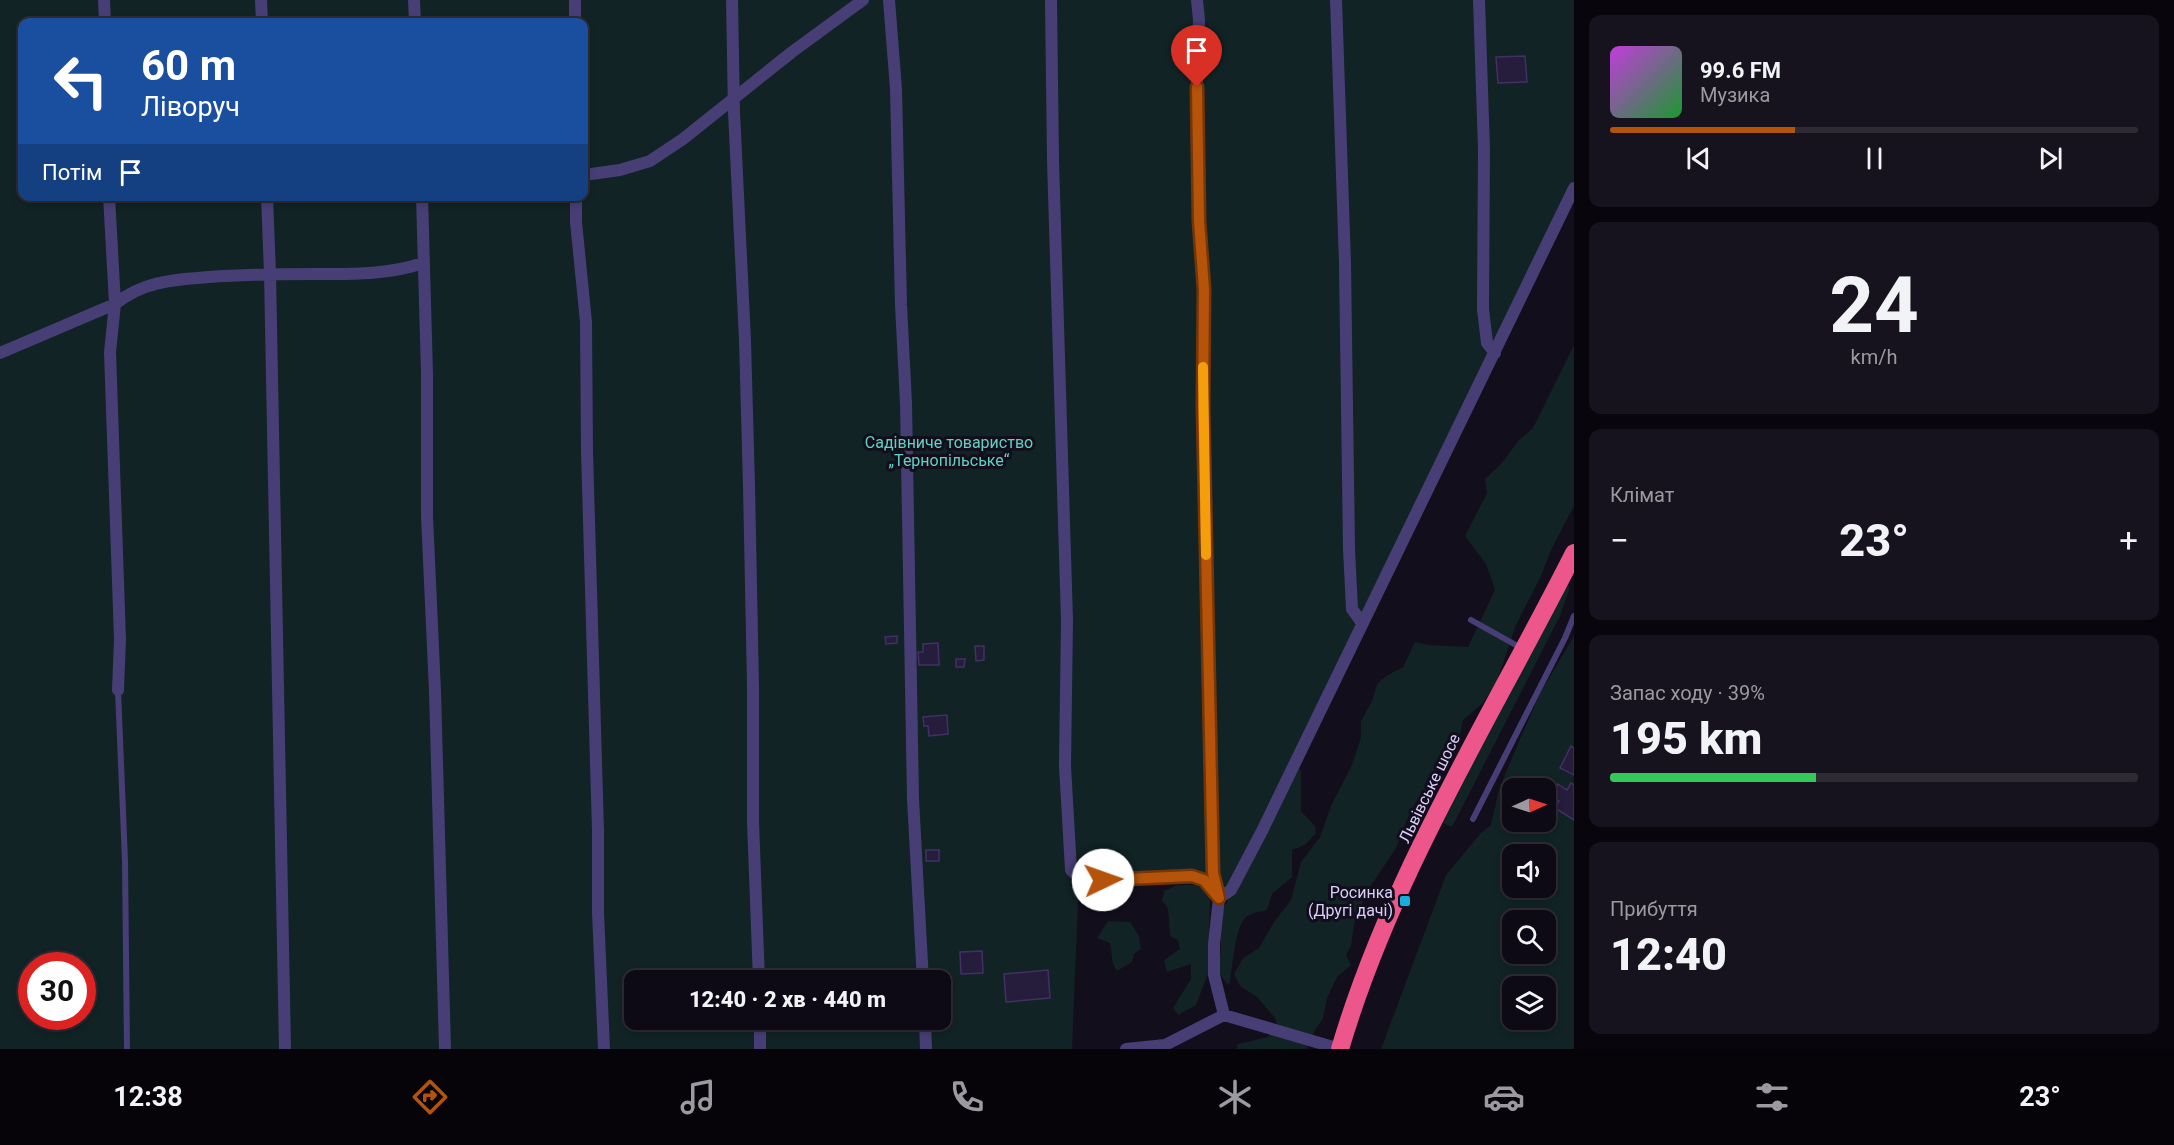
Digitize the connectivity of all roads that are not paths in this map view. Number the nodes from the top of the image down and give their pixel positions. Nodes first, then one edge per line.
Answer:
1 (104, 0) edge
2 (261, 0) edge
3 (414, 0) edge
4 (575, 0) edge
5 (732, 0) edge
6 (863, 0) edge
7 (890, 0) edge
8 (1051, 0) edge
9 (1197, 0) edge
10 (1336, 0) edge
11 (1479, 0) edge
12 (105, 18) edge
13 (261, 18) edge
14 (415, 18) edge
15 (575, 18) edge
16 (734, 98) junction
17 (588, 174) edge
18 (1574, 188) edge
19 (109, 201) edge
20 (267, 201) edge
21 (422, 201) edge
22 (576, 201) edge
23 (423, 263) junction
24 (270, 274) junction
25 (115, 304) junction
26 (0, 353) edge
27 (1495, 353) junction
28 (1574, 553) edge
29 (1570, 573) edge
30 (1574, 616) edge
31 (1472, 620) dead end
32 (1362, 623) junction
33 (1523, 649) junction
34 (118, 690) joint
35 (1473, 819) dead end
36 (1219, 898) junction
37 (759, 970) edge
38 (922, 970) edge
39 (1224, 1015) junction
40 (760, 1030) edge
41 (925, 1030) edge
42 (1176, 1044) edge
43 (127, 1049) edge
44 (285, 1049) edge
45 (445, 1049) edge
46 (604, 1049) edge
47 (760, 1049) edge
48 (926, 1049) edge
49 (1126, 1049) edge
50 (1340, 1049) edge

1 - 12 street
2 - 13 street
3 - 14 street
4 - 15 street
5 - 16 street
6 - 16 street
7 - 38 street
8 - 36 street
9 - 36 street
10 - 32 street
11 - 27 street
16 - 17 street
16 - 37 street
18 - 27 street
19 - 25 street
20 - 24 street
21 - 23 street
22 - 46 street
23 - 24 street
23 - 45 street
24 - 25 street
24 - 44 street
25 - 26 street
25 - 34 street
27 - 32 street
28 - 29 highway, Львівське шосе
29 - 33 highway, Львівське шосе
30 - 35 lane
31 - 33 lane
32 - 36 street
33 - 50 highway, Львівське шосе
34 - 43 lane
36 - 39 street
39 - 42 street
39 - 50 street
40 - 47 street
41 - 48 street
42 - 49 street

